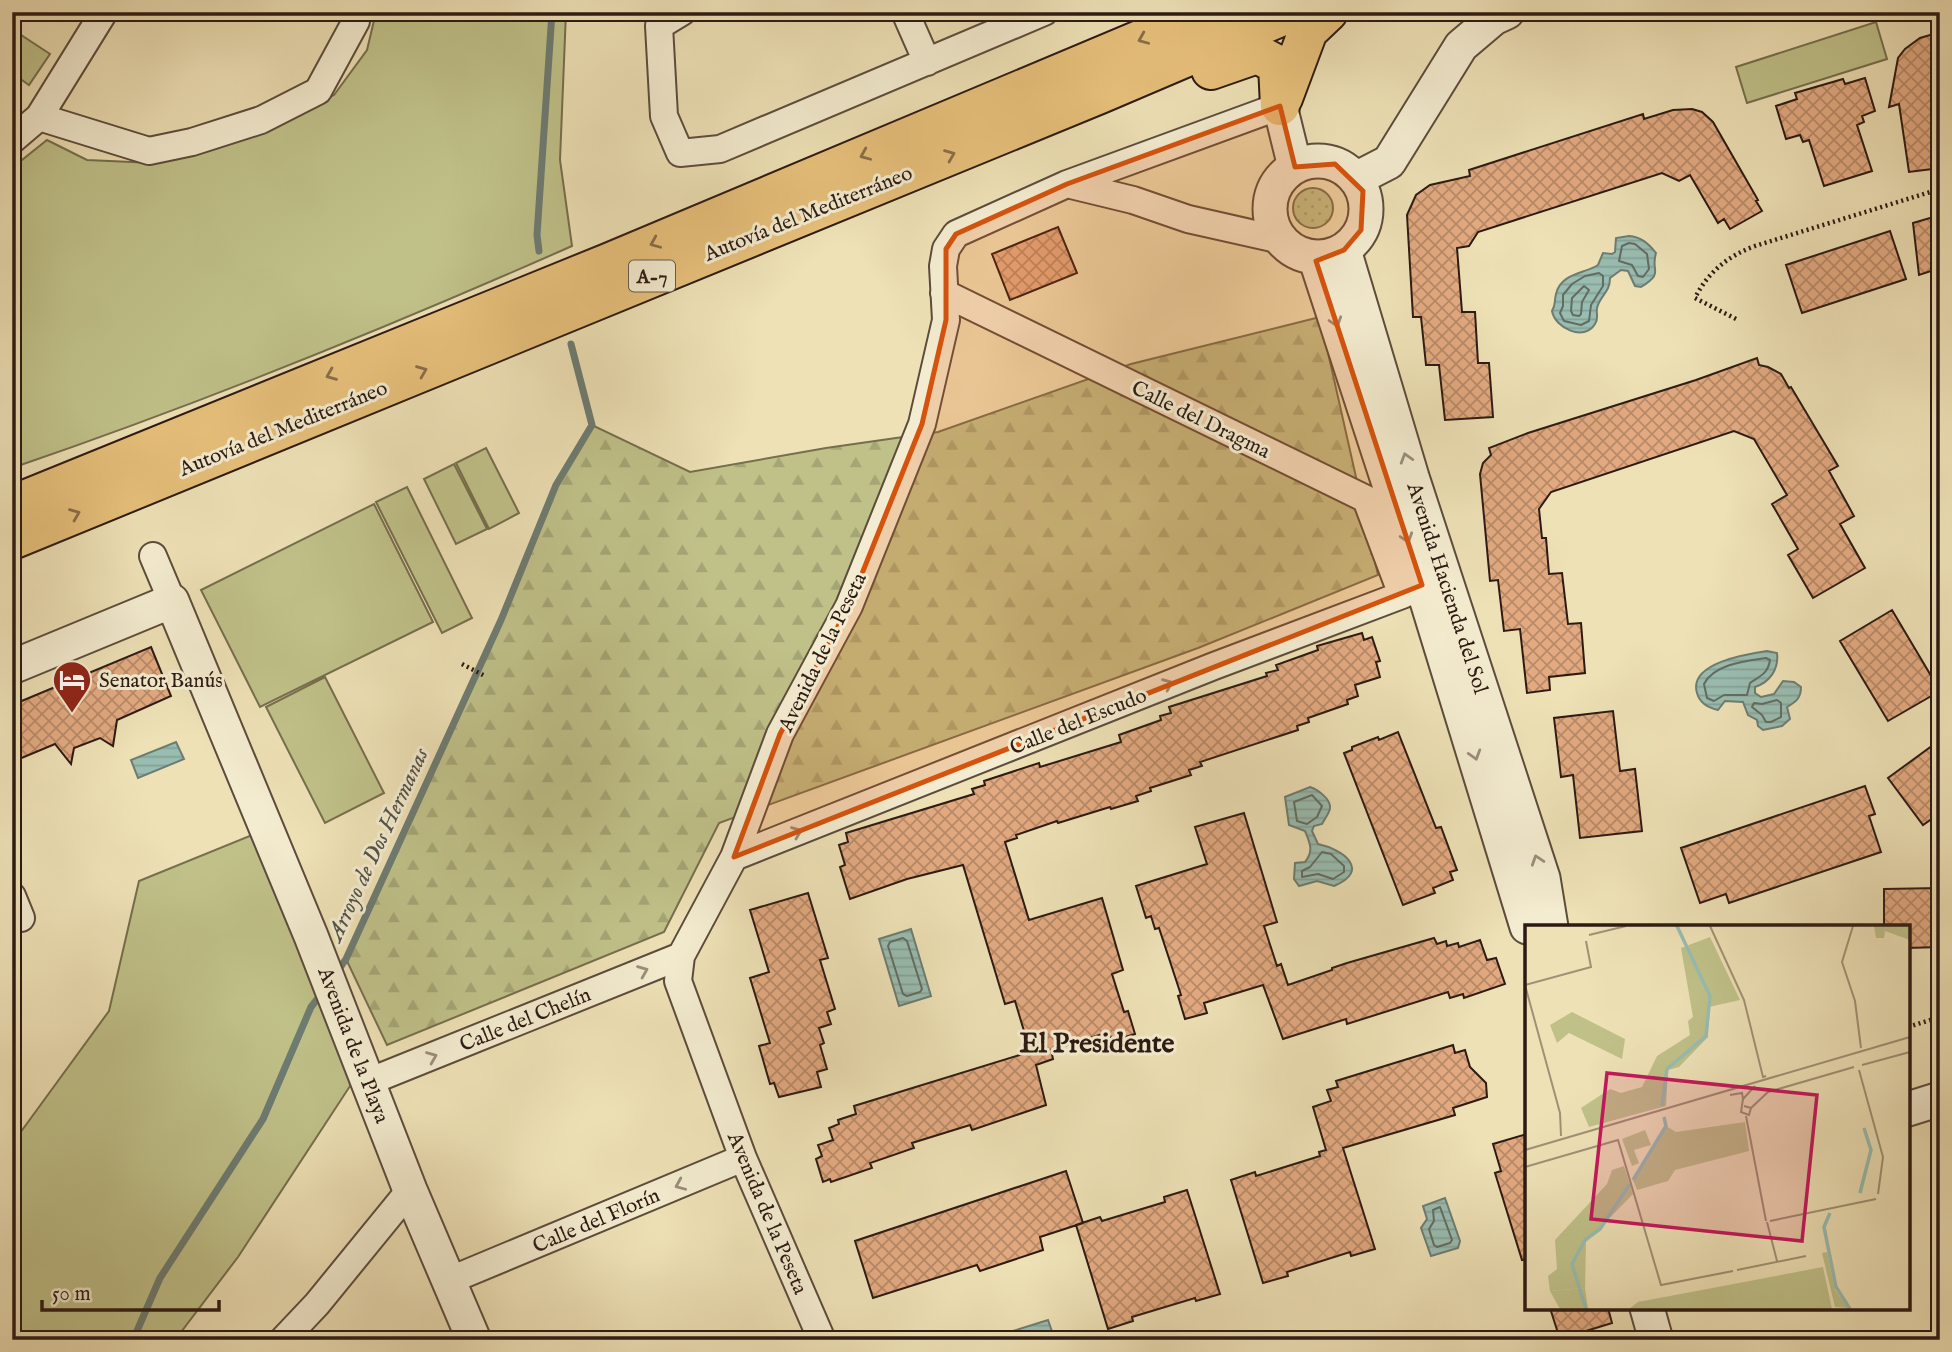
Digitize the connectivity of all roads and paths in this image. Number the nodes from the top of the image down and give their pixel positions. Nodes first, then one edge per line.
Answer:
1 (104, 12) edge
2 (357, 12) edge
3 (682, 12) edge
4 (905, 12) edge
5 (1044, 12) edge
6 (1206, 12) edge
7 (1292, 12) edge
8 (1328, 12) edge
9 (1507, 12) edge
10 (926, 62) junction
11 (1100, 94) junction
12 (1280, 106) junction
13 (39, 117) junction
14 (12, 140) edge
15 (1295, 167) junction
16 (1356, 179) junction
17 (1067, 184) junction
18 (1940, 188) edge
19 (1281, 240) junction
20 (1329, 254) junction
21 (944, 293) junction
22 (1735, 319) dead end
23 (12, 505) edge
24 (12, 540) edge
25 (153, 555) dead end
26 (1412, 590) junction
27 (172, 601) junction
28 (462, 664) dead end
29 (12, 667) edge
30 (485, 676) dead end
31 (733, 857) junction
32 (1526, 925) edge
33 (1551, 925) edge
34 (681, 956) junction
35 (1940, 1017) edge
36 (1910, 1026) edge
37 (368, 1082) junction
38 (1940, 1099) edge
39 (1910, 1108) edge
40 (743, 1158) junction
41 (410, 1190) junction
42 (448, 1281) junction
43 (1648, 1310) edge
44 (1672, 1310) edge
45 (283, 1340) edge
46 (474, 1340) edge
47 (822, 1340) edge
48 (1656, 1340) edge
49 (1680, 1340) edge

1 - 13 street
2 - 13 street
3 - 10 street
4 - 10 street
5 - 10 street
6 -> 23 highway, Autovía del Mediterráneo / A-7
7 - 11 highway, Autovía del Mediterráneo / A-7
8 - 12 highway
9 - 16 street
11 - 12 highway
24 -> 11 highway, Autovía del Mediterráneo / A-7
12 - 15 street
12 - 17 street, Avenida de la Peseta
13 - 14 street
15 - 16 street
15 - 19 street
16 - 20 street
17 - 19 street
17 - 21 street, Avenida de la Peseta
18 - 22 path
19 - 20 street
20 -> 26 street, Avenida Hacienda del Sol
33 -> 20 street, Avenida Hacienda del Sol
21 - 26 street, Calle del Dragma
21 - 31 street, Avenida de la Peseta
25 - 27 street, Avenida de la Playa
31 -> 26 street, Calle del Escudo
26 -> 32 street, Avenida Hacienda del Sol
27 - 29 street
27 - 37 street, Avenida de la Playa
28 - 30 path
31 - 34 street, Avenida de la Peseta
37 -> 34 street, Calle del Chelín
34 - 40 street, Avenida de la Peseta
35 - 36 path
37 - 41 street, Avenida de la Playa
38 - 39 street
40 -> 42 street, Calle del Florín
40 - 47 street, Avenida de la Peseta
41 - 42 street, Avenida de la Playa
41 - 45 street
42 - 46 street, Avenida de la Playa
43 - 48 street
44 - 49 street

